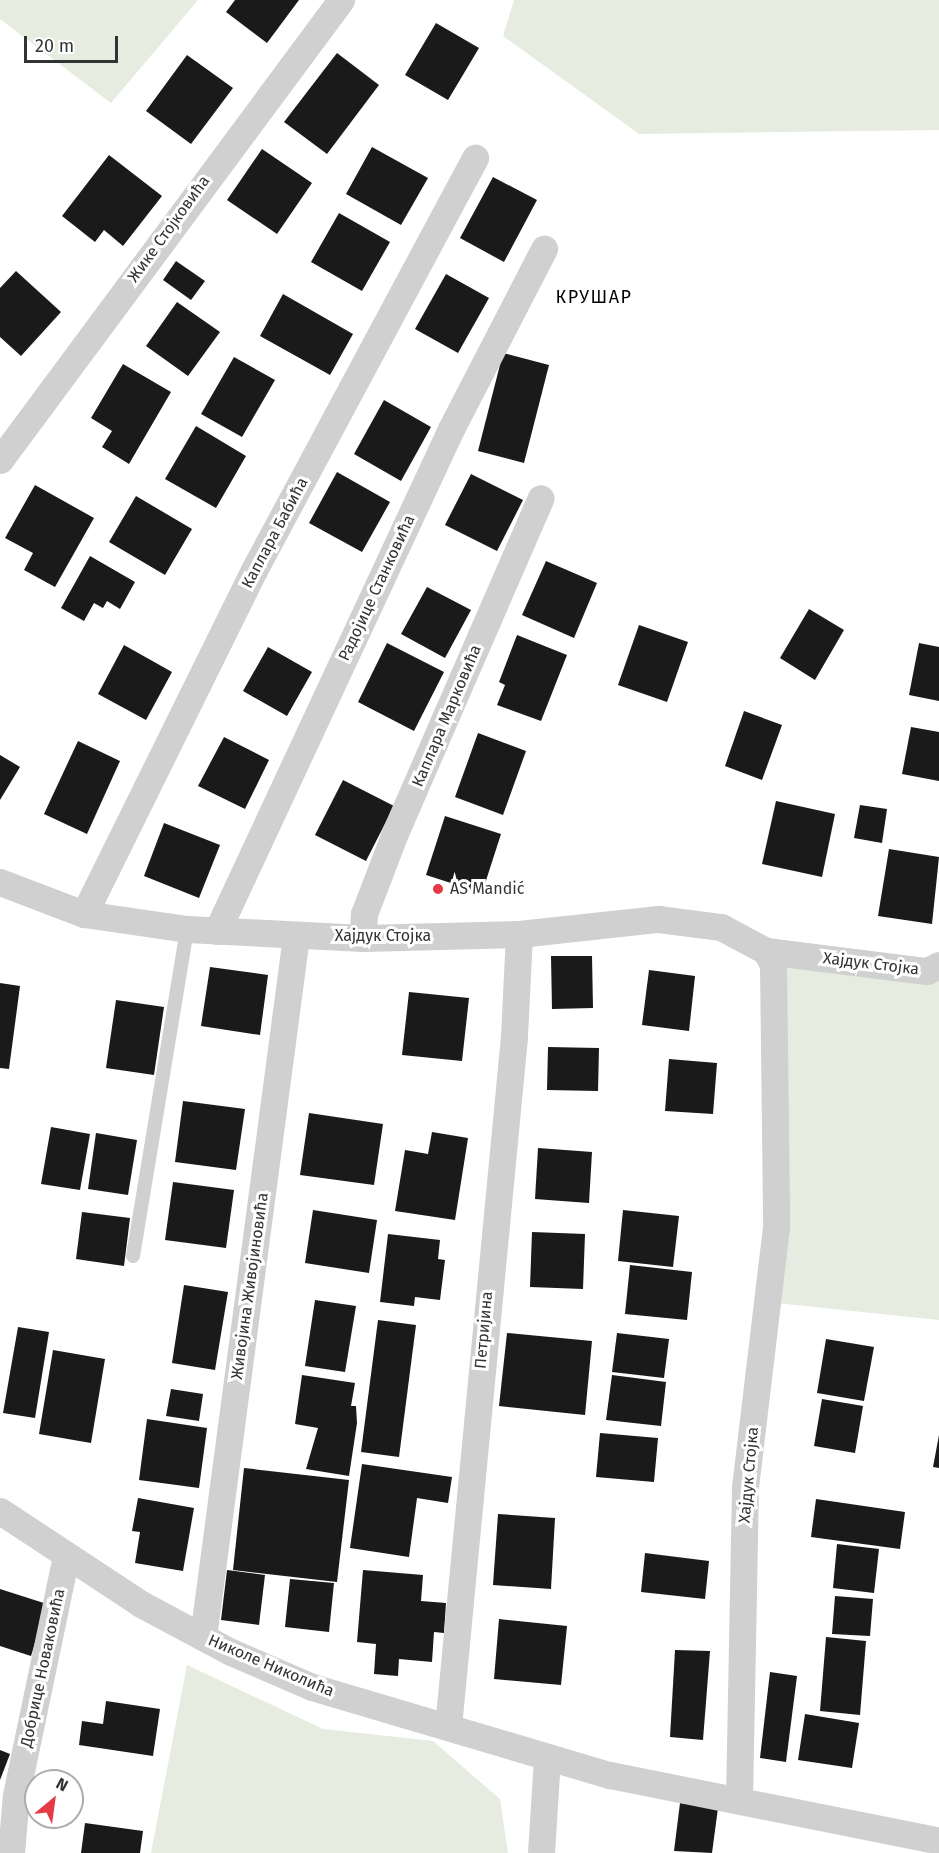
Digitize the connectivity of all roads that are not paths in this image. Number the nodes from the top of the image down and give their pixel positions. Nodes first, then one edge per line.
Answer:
1 (341, 0) edge
2 (475, 158) dead end
3 (544, 249) dead end
4 (0, 460) edge
5 (541, 498) dead end
6 (0, 882) edge
7 (84, 914) junction
8 (187, 929) junction
9 (217, 931) junction
10 (519, 934) junction
11 (296, 936) junction
12 (363, 938) junction
13 (766, 951) junction
14 (939, 965) edge
15 (133, 1256) dead end
16 (0, 1511) edge
17 (66, 1555) junction
18 (203, 1637) junction
19 (448, 1727) junction
20 (546, 1758) junction
21 (739, 1799) junction
22 (939, 1841) edge
23 (11, 1853) edge
24 (542, 1853) edge

1 - 4 street, Жике Стојковића
2 - 7 street, Каплара Бабића
3 - 9 street, Радојице Станковића
5 - 12 street, Каплара Марковића
6 - 7 street, Хајдук Стојка
7 - 8 street, Хајдук Стојка
8 - 9 street, Хајдук Стојка
8 - 15 lane
9 - 11 street, Хајдук Стојка
10 - 12 street, Хајдук Стојка
10 - 13 street, Хајдук Стојка
10 - 19 street, Петријина
11 - 12 street, Хајдук Стојка
11 - 18 street, Живојина Живојиновића
13 - 14 street, Хајдук Стојка
13 - 21 street, Хајдук Стојка
16 - 17 street, Николе Николића
17 - 18 street, Николе Николића
17 - 23 street, Добрице Новаковића
18 - 19 street, Николе Николића
19 - 20 street, Николе Николића
20 - 21 street, Николе Николића
20 - 24 street
21 - 22 street

